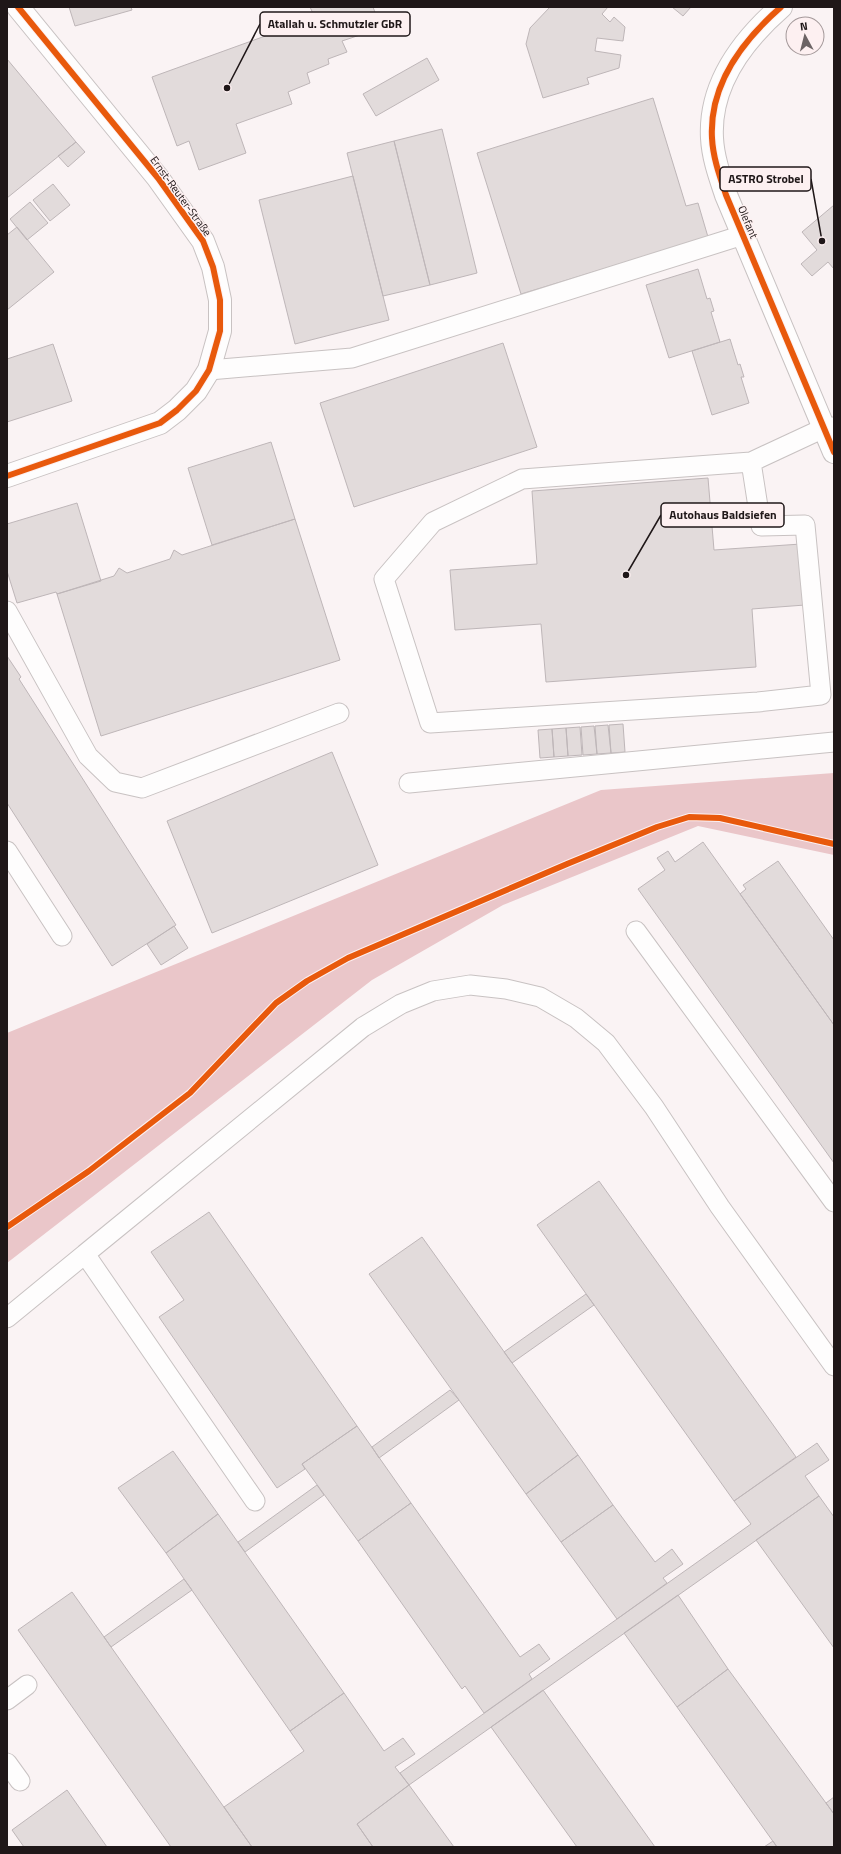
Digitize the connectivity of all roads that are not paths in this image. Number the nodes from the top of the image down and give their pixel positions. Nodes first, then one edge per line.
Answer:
1 (18, 7) edge
2 (781, 7) edge
3 (743, 235) junction
4 (209, 370) junction
5 (829, 428) edge
6 (834, 452) edge
7 (751, 462) junction
8 (7, 476) edge
9 (7, 611) edge
10 (339, 713) dead end
11 (834, 742) edge
12 (408, 783) dead end
13 (7, 851) edge
14 (636, 931) dead end
15 (62, 936) dead end
16 (834, 1202) edge
17 (85, 1254) junction
18 (7, 1318) edge
19 (834, 1366) edge
20 (255, 1501) dead end
21 (27, 1685) dead end
22 (7, 1700) edge
23 (7, 1763) edge
24 (20, 1781) dead end

1 - 4 street, Ernst-Reuter-Straße
2 - 3 street, Olefant
3 - 4 lane
3 - 5 street, Olefant
4 - 8 street, Ernst-Reuter-Straße
5 - 6 street, Olefant
5 - 7 lane
7 - 7 lane
9 - 10 lane
11 - 12 lane
13 - 15 lane
14 - 16 lane
17 - 18 lane
17 - 19 lane
17 - 20 lane
21 - 22 lane
23 - 24 lane

